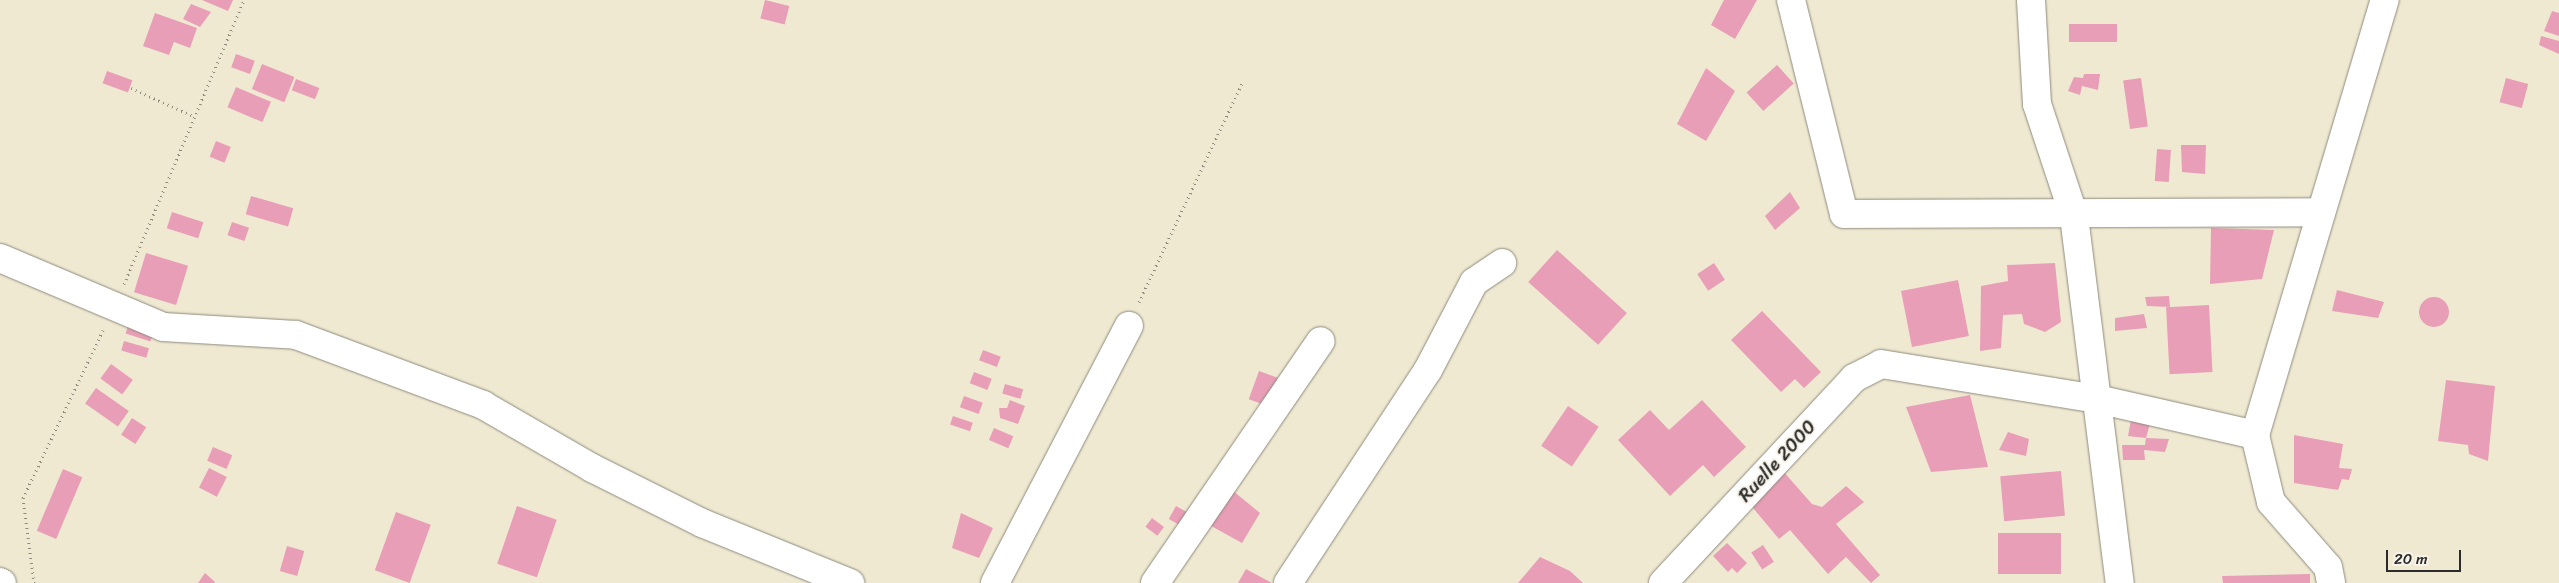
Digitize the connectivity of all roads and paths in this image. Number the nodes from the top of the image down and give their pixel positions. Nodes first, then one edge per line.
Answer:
1 (1790, 0) edge
2 (2031, 0) edge
3 (2385, 0) edge
4 (1242, 83) dead end
5 (131, 88) dead end
6 (193, 116) dead end
7 (2321, 212) junction
8 (2074, 216) junction
9 (0, 258) edge
10 (1502, 263) dead end
11 (1129, 326) joint
12 (1321, 341) dead end
13 (2097, 400) junction
14 (2254, 435) junction
15 (850, 583) edge
16 (995, 583) edge
17 (1155, 583) edge
18 (1288, 583) edge
19 (1664, 583) edge
20 (2120, 583) edge
21 (2330, 583) edge

1 - 8 street
2 - 8 street
3 - 7 street
4 - 11 path
5 - 6 path
7 - 8 street
7 - 14 street
8 - 13 street
9 - 15 street
10 - 18 street
11 - 16 street
12 - 17 street
13 - 14 street, Ruelle 2000
13 - 19 street, Ruelle 2000
13 - 20 street
14 - 21 street

